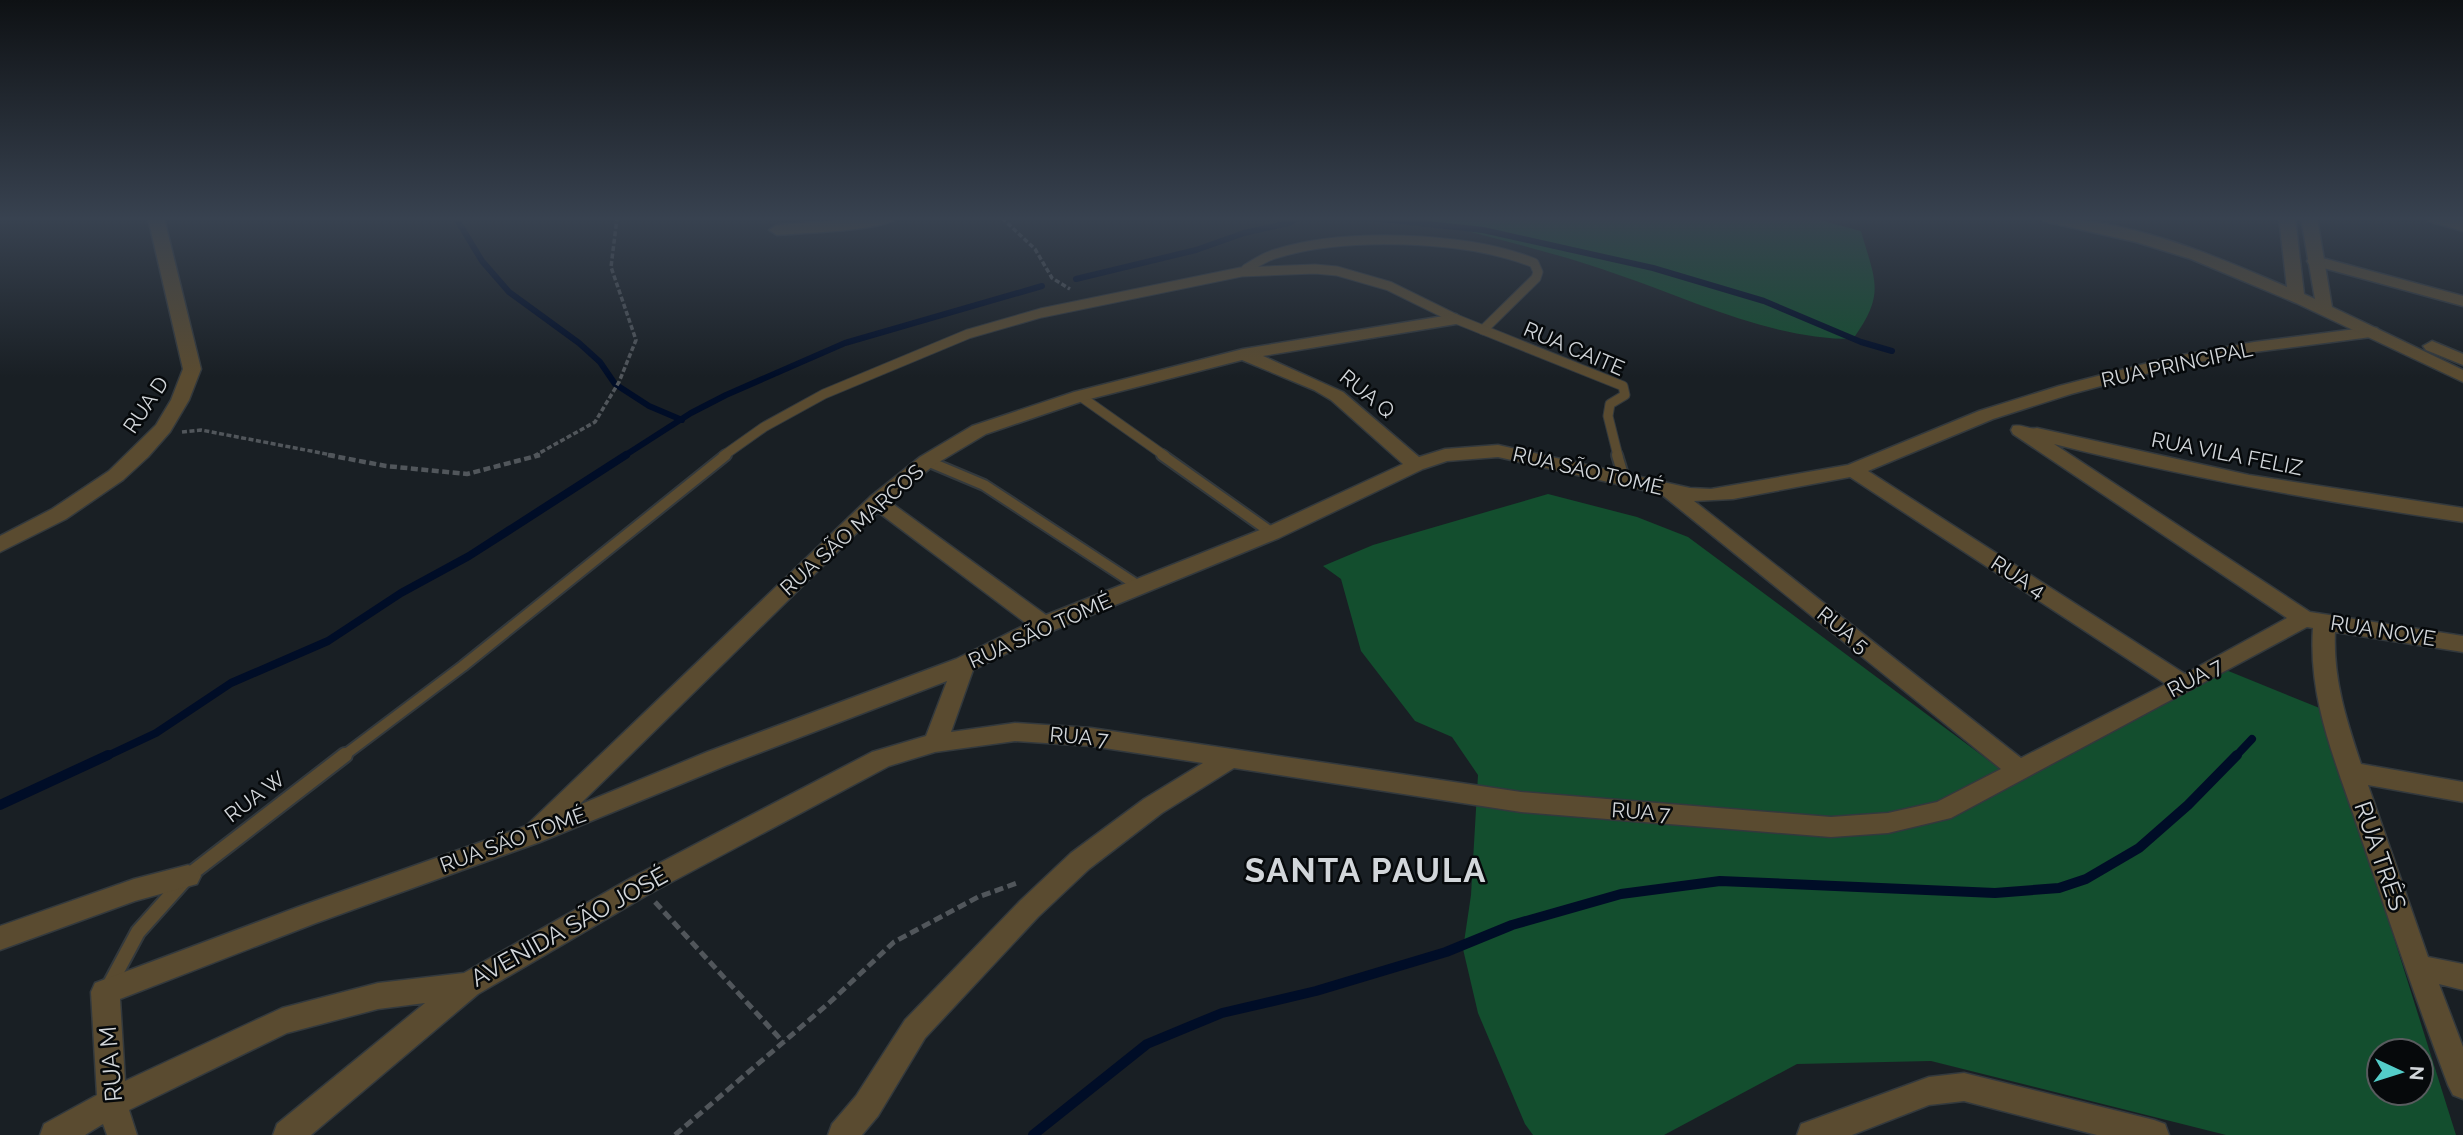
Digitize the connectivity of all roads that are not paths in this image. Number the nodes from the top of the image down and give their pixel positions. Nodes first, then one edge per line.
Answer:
1 (169, 271) edge
2 (1266, 271) edge
3 (1337, 271) edge
4 (1538, 271) edge
5 (2232, 271) edge
6 (2293, 271) edge
7 (2317, 271) edge
8 (2352, 271) edge
9 (1241, 272) joint
10 (2296, 298) junction
11 (2463, 301) edge
12 (2323, 306) junction
13 (1455, 319) junction
14 (1483, 330) junction
15 (2371, 332) junction
16 (1243, 354) junction
17 (2463, 360) edge
18 (2463, 377) edge
19 (1080, 396) junction
20 (1986, 415) junction
21 (2020, 430) junction
22 (927, 461) junction
23 (1416, 465) junction
24 (1853, 470) junction
25 (1624, 478) junction
26 (1668, 489) junction
27 (877, 502) junction
28 (2463, 515) edge
29 (1272, 533) junction
30 (0, 545) edge
31 (1140, 587) junction
32 (2314, 620) junction
33 (1044, 625) junction
34 (2463, 644) edge
35 (964, 666) junction
36 (2184, 685) junction
37 (935, 743) junction
38 (1231, 758) junction
39 (2019, 770) junction
40 (2351, 772) junction
41 (2463, 792) edge
42 (531, 835) junction
43 (188, 876) junction
44 (0, 938) edge
45 (2418, 967) junction
46 (2463, 976) edge
47 (468, 985) junction
48 (105, 992) junction
49 (2463, 1085) edge
50 (112, 1103) junction
51 (55, 1135) edge
52 (122, 1135) edge
53 (288, 1135) edge
54 (843, 1135) edge
55 (1812, 1135) edge
56 (2154, 1135) edge

1 - 30 street, RUA D
2 - 9 lane, RUA CAITE
3 - 13 lane, RUA CAITE
4 - 14 lane
5 - 10 street
6 - 10 street
7 - 12 street
8 - 11 street
9 - 43 lane, RUA W
10 - 12 street
12 - 15 street
12 - 17 street
13 - 14 lane, RUA CAITE
13 - 16 street, RUA SÃO MARCOS
14 - 25 lane, RUA CAITE
15 - 18 street
15 - 20 street, RUA PRINCIPAL
16 - 19 street, RUA SÃO MARCOS
16 - 23 street, RUA Q
19 - 22 street, RUA SÃO MARCOS
19 - 29 lane
20 - 21 street, RUA VILA FELIZ
20 - 24 street, RUA SÃO TOMÉ
21 - 28 street, RUA VILA FELIZ
21 - 32 street
22 - 27 street, RUA SÃO MARCOS
22 - 31 lane
23 - 25 street, RUA SÃO TOMÉ
23 - 29 street, RUA SÃO TOMÉ
24 - 26 street, RUA SÃO TOMÉ
24 - 36 street, RUA 4
25 - 26 street, RUA SÃO TOMÉ
26 - 39 street, RUA 5
27 - 33 street
27 - 42 street, RUA SÃO MARCOS
29 - 31 street, RUA SÃO TOMÉ
31 - 33 street, RUA SÃO TOMÉ
32 - 34 street, RUA NOVE
32 - 36 street, RUA 7
32 - 40 street, RUA TRÊS
33 - 35 street, RUA SÃO TOMÉ
35 - 37 street
35 - 42 street, RUA SÃO TOMÉ
36 - 39 street, RUA 7
37 - 38 street, RUA 7
37 - 47 street, AVENIDA SÃO JOSÉ
38 - 39 street, RUA 7
38 - 54 street
40 - 41 street
40 - 45 street, RUA TRÊS
42 - 48 street, RUA SÃO TOMÉ
43 - 44 street
43 - 48 lane, RUA W
45 - 46 street
45 - 49 street, RUA TRÊS
47 - 50 street, AVENIDA SÃO JOSÉ
47 - 53 street
48 - 50 street, RUA M
50 - 51 street, AVENIDA SÃO JOSÉ
50 - 52 street, RUA M
55 - 56 street

